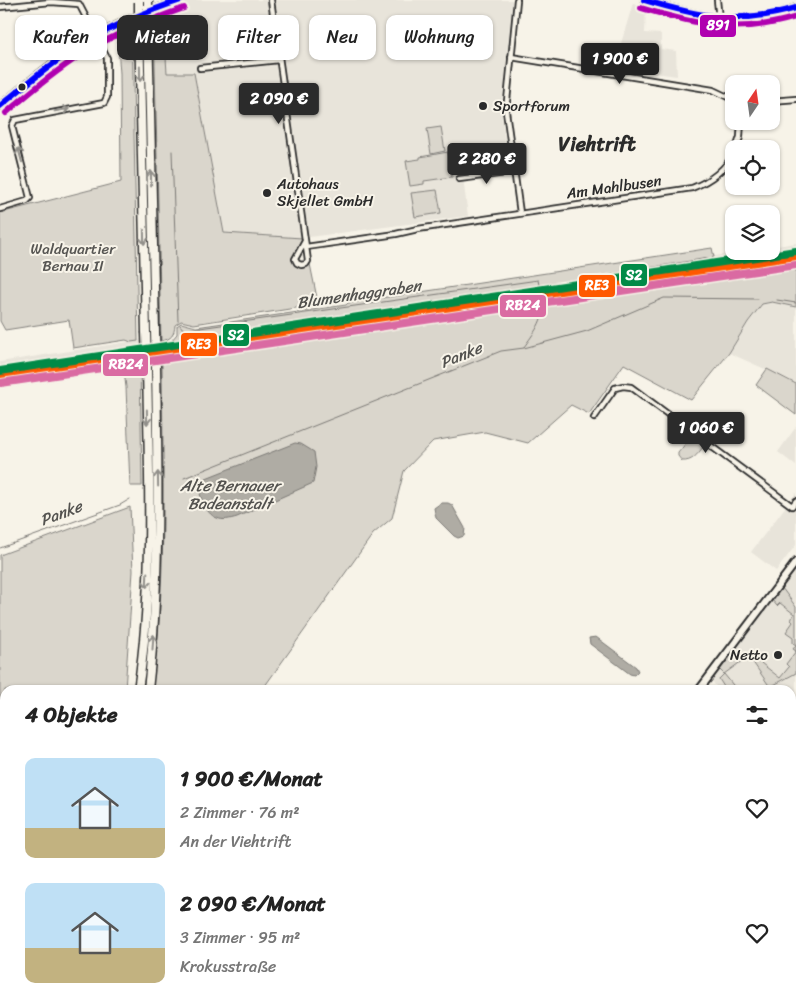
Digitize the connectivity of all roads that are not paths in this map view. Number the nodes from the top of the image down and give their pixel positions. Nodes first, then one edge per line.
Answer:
1 (148, 0) edge
2 (181, 0) edge
3 (270, 0) edge
4 (517, 0) edge
5 (644, 0) edge
6 (718, 0) edge
7 (138, 1) edge
8 (173, 1) edge
9 (79, 2) edge
10 (0, 7) edge
11 (796, 8) edge
12 (86, 15) edge
13 (272, 15) edge
14 (719, 18) junction
15 (107, 31) edge
16 (511, 58) junction
17 (58, 60) edge
18 (107, 60) edge
19 (279, 60) joint
20 (200, 68) dead end
21 (725, 96) edge
22 (796, 99) edge
23 (780, 100) edge
24 (0, 106) edge
25 (725, 166) edge
26 (514, 172) junction
27 (459, 180) dead end
28 (0, 208) edge
29 (520, 213) junction
30 (305, 241) junction
31 (306, 247) junction
32 (594, 418) dead end
33 (796, 501) edge
34 (796, 562) edge
35 (139, 685) edge
36 (149, 685) edge
37 (703, 685) edge

36 -> 1 highway, bridge
2 - 8 main road
3 - 13 street
4 - 16 street
5 - 14 main road
6 - 14 street
7 -> 35 highway, bridge
8 - 15 main road
9 - 10 street
9 - 12 street
11 - 14 main road
16 - 21 street
16 - 26 street
17 - 24 main road
28 -> 18 street
19 - 20 street
19 - 30 street
22 - 23 street
25 - 29 street, Am Mahlbusen
26 - 27 street
26 - 29 street
29 - 31 street, Am Mahlbusen
30 - 31 street
30 - 31 street
32 - 33 street
34 - 37 main road

